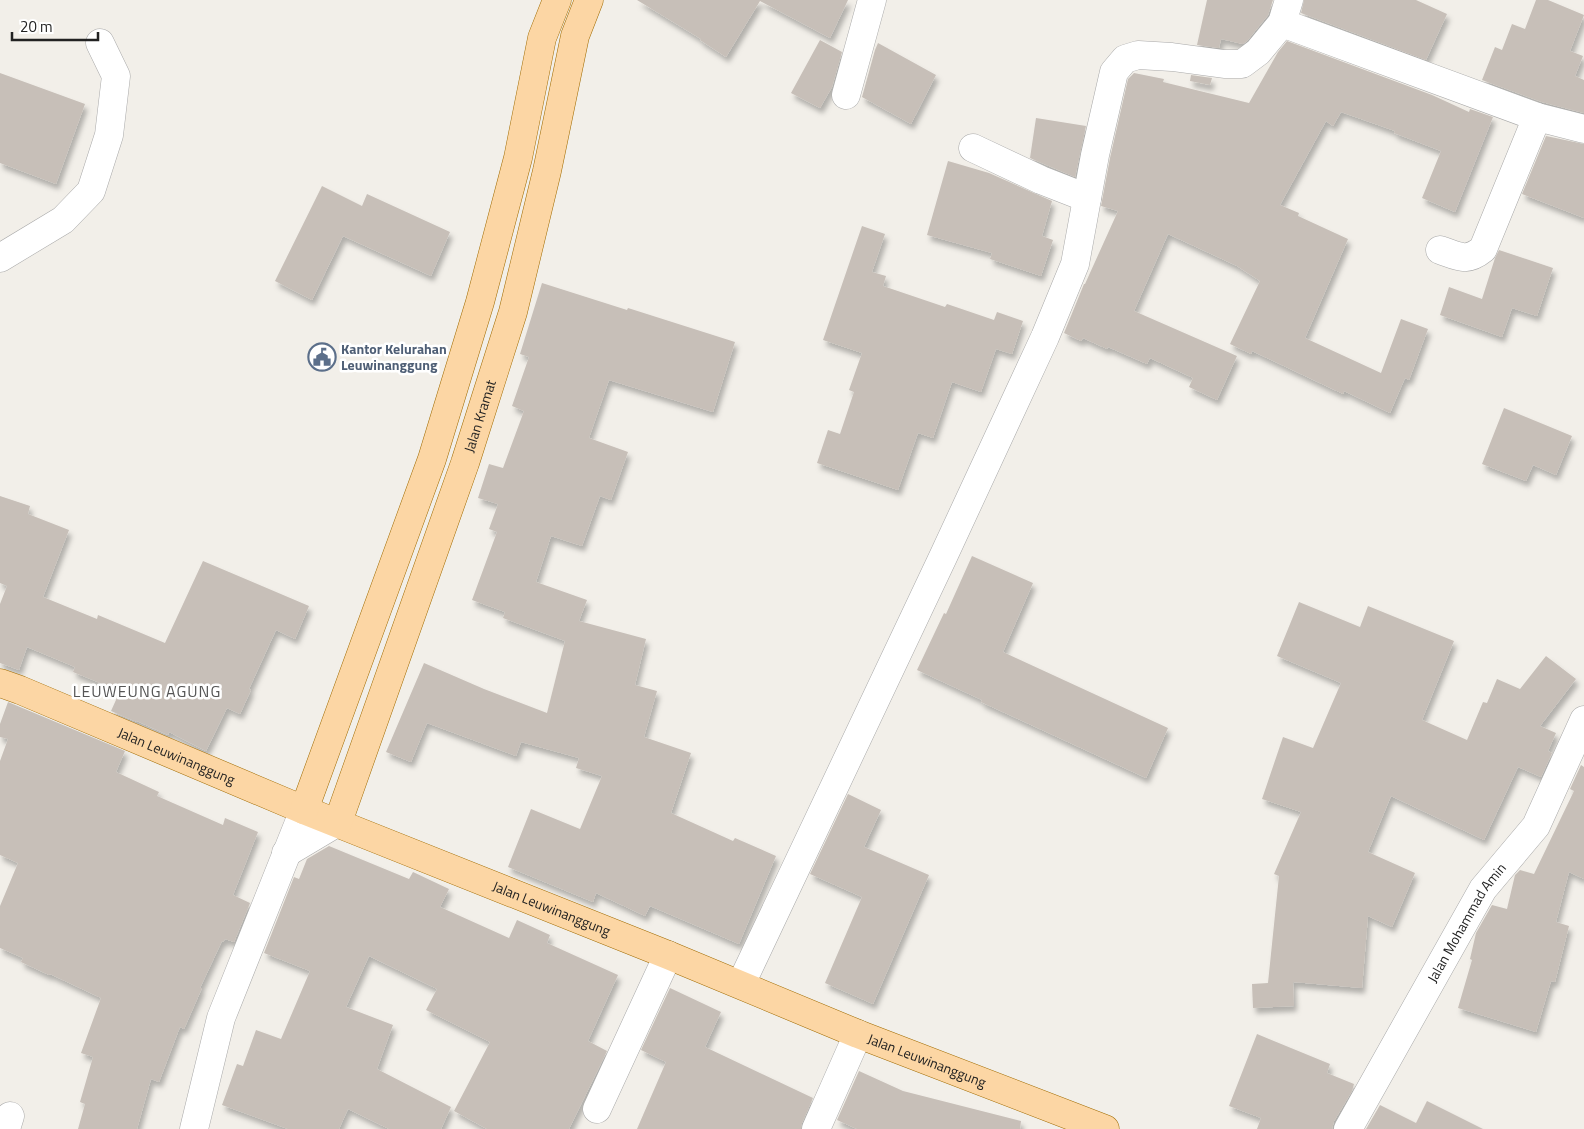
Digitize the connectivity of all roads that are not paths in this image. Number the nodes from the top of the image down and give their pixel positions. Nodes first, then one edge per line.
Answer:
1 (558, 0) edge
2 (589, 0) edge
3 (872, 0) edge
4 (1285, 11) edge
5 (100, 44) dead end
6 (846, 95) dead end
7 (1537, 117) junction
8 (1584, 129) edge
9 (973, 148) dead end
10 (1087, 198) junction
11 (1440, 250) dead end
12 (0, 258) edge
13 (0, 683) edge
14 (1584, 720) edge
15 (304, 810) junction
16 (338, 822) junction
17 (286, 853) junction
18 (668, 955) junction
19 (741, 984) junction
20 (858, 1034) junction
21 (597, 1109) dead end
22 (194, 1129) edge
23 (816, 1129) edge
24 (1105, 1129) edge
25 (1348, 1129) edge

1 - 15 main road
2 - 16 main road, Jalan Kramat
3 - 6 street
4 - 7 street
4 - 10 street
5 - 12 street
7 - 8 street
7 - 11 street
9 - 10 street
10 - 19 street
13 - 15 main road, Jalan Leuwinanggung
14 - 25 street, Jalan Mohammad Amin
15 - 16 main road, Jalan Leuwinanggung
15 - 17 street
16 - 17 street
16 - 18 main road, Jalan Leuwinanggung
17 - 22 street
18 - 19 main road, Jalan Leuwinanggung
18 - 21 street
19 - 20 main road, Jalan Leuwinanggung
20 - 23 street
20 - 24 main road, Jalan Leuwinanggung

